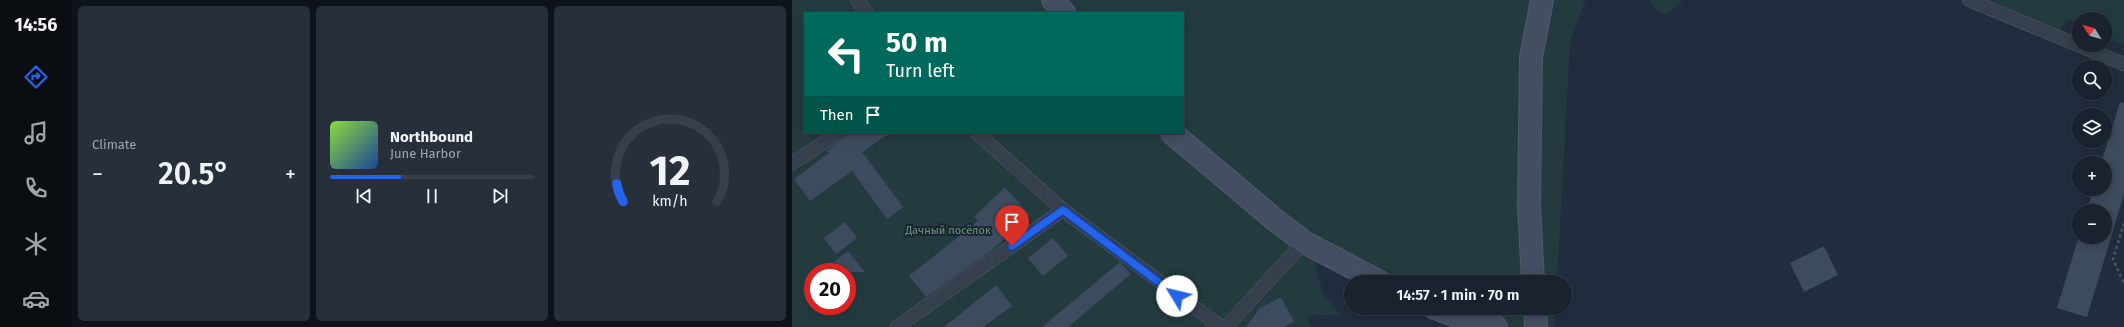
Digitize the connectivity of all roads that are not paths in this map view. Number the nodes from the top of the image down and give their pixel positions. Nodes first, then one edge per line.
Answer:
1 (857, 0) edge
2 (1053, 0) edge
3 (1542, 0) edge
4 (1969, 0) edge
5 (866, 12) edge
6 (1063, 12) edge
7 (2124, 64) edge
8 (837, 134) edge
9 (978, 134) edge
10 (1173, 134) edge
11 (792, 163) edge
12 (1063, 210) junction
13 (1304, 242) junction
14 (1366, 275) edge
15 (1533, 275) edge
16 (1453, 315) edge
17 (1535, 315) edge
18 (897, 327) edge
19 (1221, 327) edge
20 (1226, 327) edge
21 (1496, 327) edge
22 (1536, 327) edge

1 - 5 lane
2 - 6 street
3 - 15 street
4 - 7 lane
8 - 11 lane
9 - 12 lane
10 - 13 street
12 - 18 lane
12 - 19 lane
13 - 14 street
13 - 20 lane
16 - 21 street
17 - 22 street

